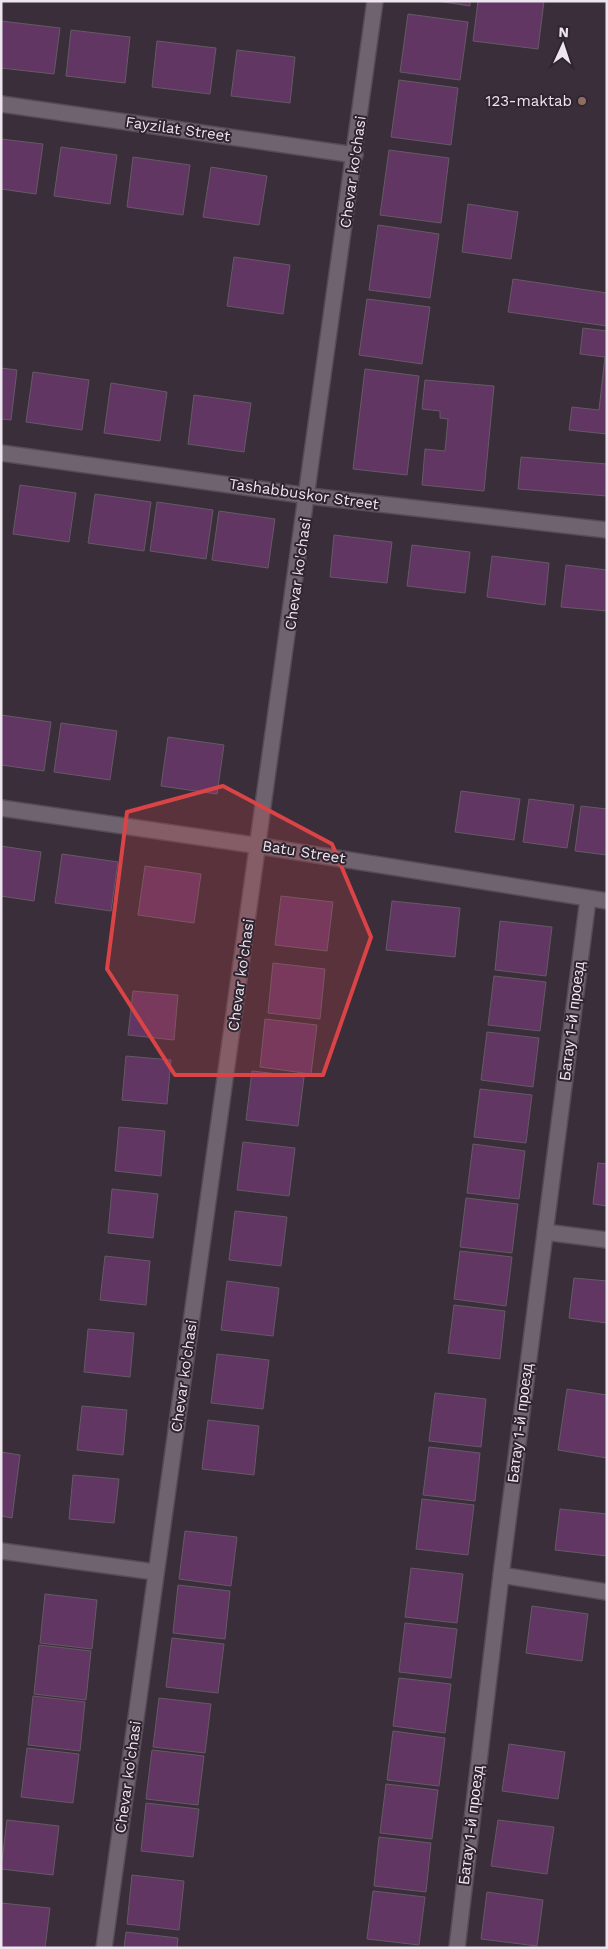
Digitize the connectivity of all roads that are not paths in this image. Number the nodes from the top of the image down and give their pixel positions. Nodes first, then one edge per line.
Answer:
1 (375, 1) edge
2 (1, 104) edge
3 (355, 155) junction
4 (1, 453) edge
5 (309, 496) junction
6 (607, 530) edge
7 (1, 808) edge
8 (260, 846) junction
9 (588, 899) junction
10 (607, 901) edge
11 (545, 1232) junction
12 (607, 1240) edge
13 (1, 1551) edge
14 (155, 1572) junction
15 (501, 1575) junction
16 (607, 1592) edge
17 (104, 1948) edge
18 (457, 1948) edge

1 - 3 street, Chevar ko'chasi
2 - 3 street, Fayzilat Street
3 - 5 street, Chevar ko'chasi
4 - 5 street, Tashabbuskor Street
5 - 6 street, Tashabbuskor Street
5 - 8 street, Chevar ko'chasi
7 - 8 street, Batu Street
8 - 9 street, Batu Street
8 - 14 street, Chevar ko'chasi
9 - 10 street, Batu Street
9 - 11 street, Батау 1-й проезд
11 - 12 street
11 - 15 street, Батау 1-й проезд
13 - 14 street
14 - 17 street, Chevar ko'chasi
15 - 16 street
15 - 18 street, Батау 1-й проезд

